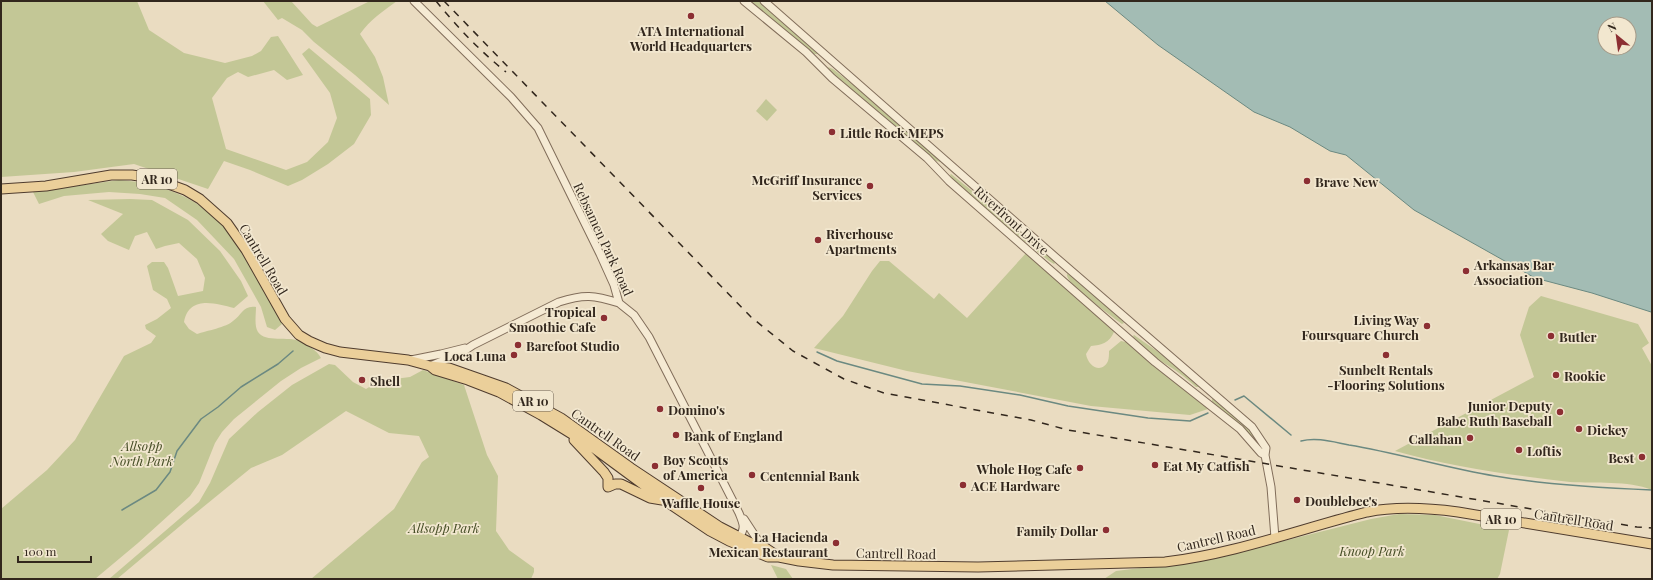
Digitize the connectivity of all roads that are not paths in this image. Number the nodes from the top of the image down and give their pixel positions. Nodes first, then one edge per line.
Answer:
1 (414, 1) edge
2 (744, 1) edge
3 (764, 1) edge
4 (1, 188) edge
5 (619, 303) junction
6 (472, 345) junction
7 (408, 360) junction
8 (430, 366) junction
9 (567, 431) junction
10 (1265, 455) junction
11 (664, 500) junction
12 (739, 513) junction
13 (739, 537) junction
14 (1275, 538) junction
15 (1652, 544) edge
16 (764, 547) junction
17 (779, 557) junction

1 - 5 street, Rebsamen Park Road
2 - 10 street, Riverfront Drive
3 - 10 street, Riverfront Drive
4 - 7 main road, Cantrell Road / AR 10
5 - 6 street
5 - 12 street, Rebsamen Park Road
6 - 7 street
6 - 8 street
7 - 8 main road, Cantrell Road / AR 10
8 - 9 main road, Cantrell Road / AR 10
8 - 13 main road, Cantrell Road / AR 10
9 - 11 main road, Cantrell Road / AR 10
9 - 11 main road
10 - 14 street, Riverfront Drive
11 - 17 main road, Cantrell Road / AR 10
12 - 13 street, Rebsamen Park Road
12 - 16 street, Rebsamen Park Road
13 - 16 main road, Cantrell Road / AR 10
14 - 15 main road, Cantrell Road / AR 10
14 - 17 main road, Cantrell Road / AR 10
16 - 17 main road, Cantrell Road / AR 10

